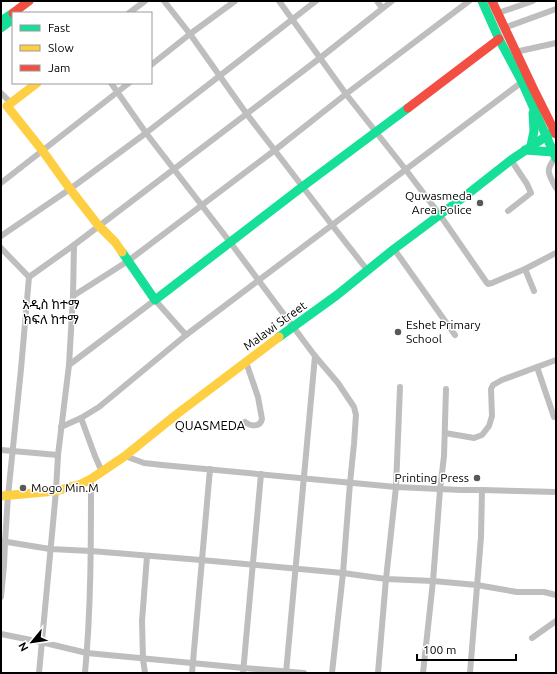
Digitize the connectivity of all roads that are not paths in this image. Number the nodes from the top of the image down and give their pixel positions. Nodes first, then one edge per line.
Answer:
1 (29, 1) edge
2 (36, 1) edge
3 (145, 1) edge
4 (164, 1) edge
5 (235, 1) edge
6 (279, 1) edge
7 (316, 1) edge
8 (377, 1) edge
9 (392, 1) edge
10 (469, 1) edge
11 (482, 1) edge
12 (492, 1) edge
13 (533, 1) edge
14 (382, 8) junction
15 (556, 9) edge
16 (14, 12) edge
17 (22, 12) edge
18 (130, 12) edge
19 (498, 13) junction
20 (12, 14) edge
21 (293, 19) junction
22 (12, 20) edge
23 (1, 21) edge
24 (1, 28) edge
25 (504, 28) junction
26 (190, 34) junction
27 (499, 39) junction
28 (556, 43) edge
29 (515, 52) junction
30 (320, 58) junction
31 (152, 65) edge
32 (219, 76) junction
33 (522, 82) junction
34 (36, 84) edge
35 (112, 84) edge
36 (128, 84) edge
37 (118, 92) junction
38 (1, 93) edge
39 (346, 94) junction
40 (532, 105) junction
41 (6, 106) edge
42 (246, 113) junction
43 (376, 132) junction
44 (553, 133) edge
45 (146, 134) junction
46 (528, 148) junction
47 (42, 150) junction
48 (275, 150) junction
49 (555, 156) edge
50 (511, 160) junction
51 (173, 169) junction
52 (406, 170) junction
53 (1, 183) edge
54 (302, 187) junction
55 (556, 188) edge
56 (70, 189) junction
57 (202, 205) junction
58 (508, 211) dead end
59 (440, 214) junction
60 (98, 225) junction
61 (332, 225) junction
62 (1, 236) edge
63 (230, 242) junction
64 (74, 245) junction
65 (1, 248) edge
66 (394, 249) junction
67 (556, 253) edge
68 (128, 261) junction
69 (525, 269) junction
70 (368, 271) junction
71 (29, 277) junction
72 (259, 280) junction
73 (534, 291) dead end
74 (73, 296) junction
75 (155, 300) junction
76 (293, 327) junction
77 (186, 335) junction
78 (456, 335) dead end
79 (315, 356) junction
80 (556, 360) edge
81 (246, 362) junction
82 (69, 365) junction
83 (537, 367) junction
84 (400, 387) dead end
85 (446, 389) dead end
86 (554, 417) dead end
87 (81, 418) junction
88 (244, 422) dead end
89 (61, 427) junction
90 (445, 432) junction
91 (1, 450) edge
92 (12, 451) junction
93 (58, 455) junction
94 (125, 456) junction
95 (210, 469) junction
96 (102, 472) junction
97 (262, 474) junction
98 (304, 479) junction
99 (91, 480) junction
100 (350, 483) junction
101 (396, 487) junction
102 (440, 490) junction
103 (482, 490) junction
104 (56, 491) junction
105 (556, 492) edge
106 (5, 496) edge
107 (3, 542) edge
108 (50, 549) junction
109 (91, 551) junction
110 (147, 556) junction
111 (201, 560) junction
112 (254, 565) junction
113 (296, 569) junction
114 (343, 574) junction
115 (386, 579) junction
116 (433, 581) junction
117 (477, 585) junction
118 (556, 595) edge
119 (1, 597) edge
120 (556, 621) edge
121 (1, 634) edge
122 (532, 638) dead end
123 (41, 642) junction
124 (87, 653) junction
125 (143, 659) junction
126 (193, 663) junction
127 (243, 671) edge
128 (286, 672) edge
129 (39, 673) edge
130 (85, 673) edge
131 (145, 673) edge
132 (192, 673) edge
133 (304, 673) edge
134 (332, 673) edge
135 (378, 673) edge
136 (423, 673) edge
137 (470, 673) edge

1 - 16 street
2 - 17 street
3 - 18 street
4 - 26 street
5 - 26 street
6 - 21 street
7 - 21 street
8 - 14 street
9 - 14 street
10 - 39 street
11 - 27 street
12 - 19 street
13 - 19 street
14 - 30 street
15 - 25 street
19 - 25 street
20 - 23 street
21 - 30 street
21 - 32 street
22 - 24 street
25 - 29 street
26 - 31 street
26 - 32 street
27 - 33 street
27 - 43 street
28 - 29 street
29 - 44 street
30 - 39 street
30 - 42 street
32 - 42 street
32 - 45 street
33 - 40 street
33 - 52 street
34 - 41 street
35 - 37 street
36 - 37 street
37 - 45 street
37 - 47 street
38 - 41 street
39 - 43 street
39 - 48 street
40 - 44 street
40 - 46 street
41 - 47 street
42 - 48 street
42 - 51 street
43 - 52 street
43 - 54 street
44 - 46 street, Malawi Street
44 - 49 street
45 - 51 street
45 - 56 street
46 - 49 street
46 - 50 street, Malawi Street
47 - 53 street
47 - 56 street
48 - 54 street
48 - 57 street
49 - 55 street
50 - 58 street
50 - 59 street, Malawi Street
51 - 57 street
51 - 60 street
52 - 59 street
52 - 61 street
54 - 61 street
54 - 63 street
56 - 60 street
56 - 62 street
57 - 63 street
57 - 68 street
59 - 66 street, Malawi Street
59 - 69 street
60 - 64 street
60 - 68 street
61 - 70 street
61 - 72 street
63 - 72 street
63 - 75 street
64 - 71 street
64 - 74 street
65 - 71 street
66 - 70 street, Malawi Street
66 - 78 street
67 - 69 street
68 - 74 street
68 - 75 street
69 - 73 street
70 - 76 street, Malawi Street
71 - 92 street
72 - 76 street
72 - 77 street
74 - 82 street
75 - 77 street
75 - 82 street
76 - 79 street
76 - 81 street, Malawi Street
77 - 87 street
79 - 98 street
79 - 100 street
80 - 83 street
81 - 88 street
81 - 94 street, Malawi Street
82 - 89 street
83 - 86 street
83 - 90 street
84 - 101 street
85 - 90 street
87 - 89 street
87 - 96 street
89 - 93 street
90 - 102 street
91 - 92 street
92 - 93 street
92 - 106 street
93 - 104 street
94 - 95 street
94 - 96 street, Malawi Street
95 - 97 street
95 - 111 street
96 - 99 street, Malawi Street
97 - 98 street
97 - 112 street
98 - 100 street
98 - 113 street
99 - 104 street, Malawi Street
99 - 109 street
100 - 101 street
100 - 114 street
101 - 102 street
101 - 115 street
102 - 103 street
102 - 116 street
103 - 105 street
103 - 117 street
104 - 106 street, Malawi Street
104 - 108 street
106 - 107 street
107 - 108 street
107 - 119 street
108 - 109 street
108 - 123 street
109 - 110 street
109 - 124 street
110 - 111 street
110 - 125 street
111 - 112 street
111 - 126 street
112 - 113 street
112 - 127 street
113 - 114 street
113 - 128 street
114 - 115 street
114 - 134 street
115 - 116 street
115 - 135 street
116 - 117 street
116 - 136 street
117 - 118 street
117 - 137 street
120 - 122 street
121 - 123 street
123 - 124 street
123 - 129 street
124 - 125 street
124 - 130 street
125 - 126 street
125 - 131 street
126 - 127 street
126 - 132 street
127 - 128 street
128 - 133 street

